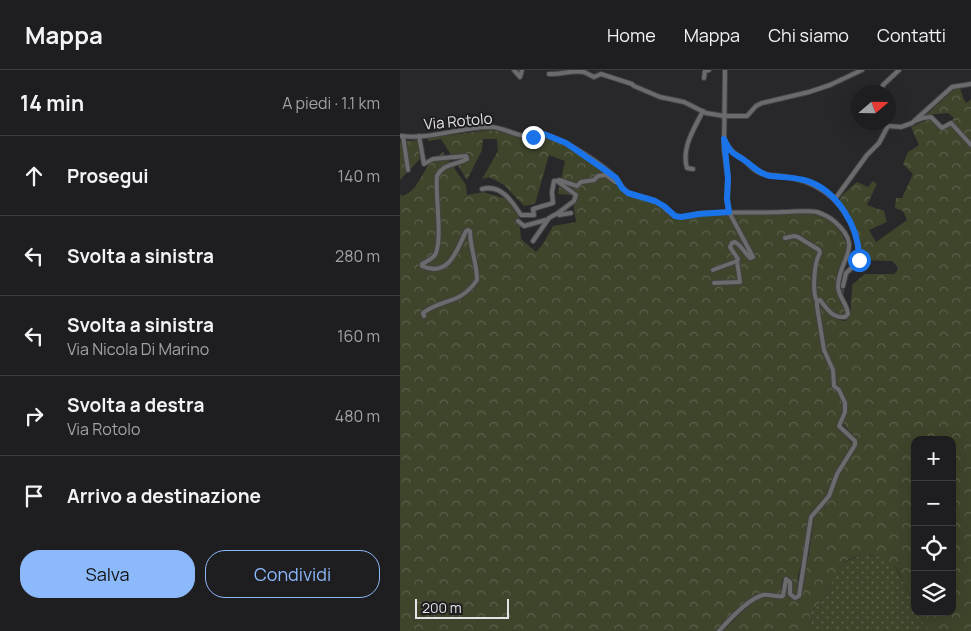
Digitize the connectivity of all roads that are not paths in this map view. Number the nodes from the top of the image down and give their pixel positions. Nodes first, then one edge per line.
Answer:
1 (514, 70) edge
2 (522, 70) edge
3 (709, 70) edge
4 (725, 70) edge
5 (862, 70) edge
6 (899, 70) edge
7 (583, 71) edge
8 (549, 74) dead end
9 (704, 78) dead end
10 (883, 85) edge
11 (970, 85) edge
12 (703, 111) junction
13 (724, 116) junction
14 (914, 121) junction
15 (896, 126) edge
16 (885, 130) edge
17 (402, 136) edge
18 (419, 136) junction
19 (724, 139) junction
20 (971, 145) edge
21 (694, 169) dead end
22 (408, 170) dead end
23 (557, 181) junction
24 (621, 186) junction
25 (482, 189) dead end
26 (835, 199) junction
27 (729, 212) junction
28 (558, 213) junction
29 (571, 213) dead end
30 (547, 219) junction
31 (518, 221) dead end
32 (785, 238) dead end
33 (533, 241) dead end
34 (737, 261) junction
35 (713, 270) dead end
36 (714, 283) dead end
37 (843, 286) tunnel mouth
38 (842, 293) tunnel mouth
39 (842, 300) junction
40 (817, 301) junction
41 (424, 316) dead end
42 (719, 631) edge

1 - 2 street
3 - 9 street
4 - 13 street
5 - 13 street
6 - 10 street
7 - 8 street
7 - 12 street
11 - 14 street
12 - 13 street
12 - 21 street
13 - 19 street
14 - 15 street
14 - 20 street
16 - 26 street
17 - 18 street, Via Rotolo
17 - 22 street
18 - 24 street, Via Rotolo
18 - 41 street
19 - 26 street
19 - 27 street
23 - 24 street
23 - 25 street
23 - 28 street
24 - 27 street, Via Rotolo
26 - 37 street
27 - 34 street
27 - 39 street, Via Rotolo
28 - 29 street
28 - 30 street
30 - 31 street
30 - 33 street
32 - 40 street
34 - 35 street
34 - 36 street
38 - 39 street
39 - 40 street
40 - 42 street

